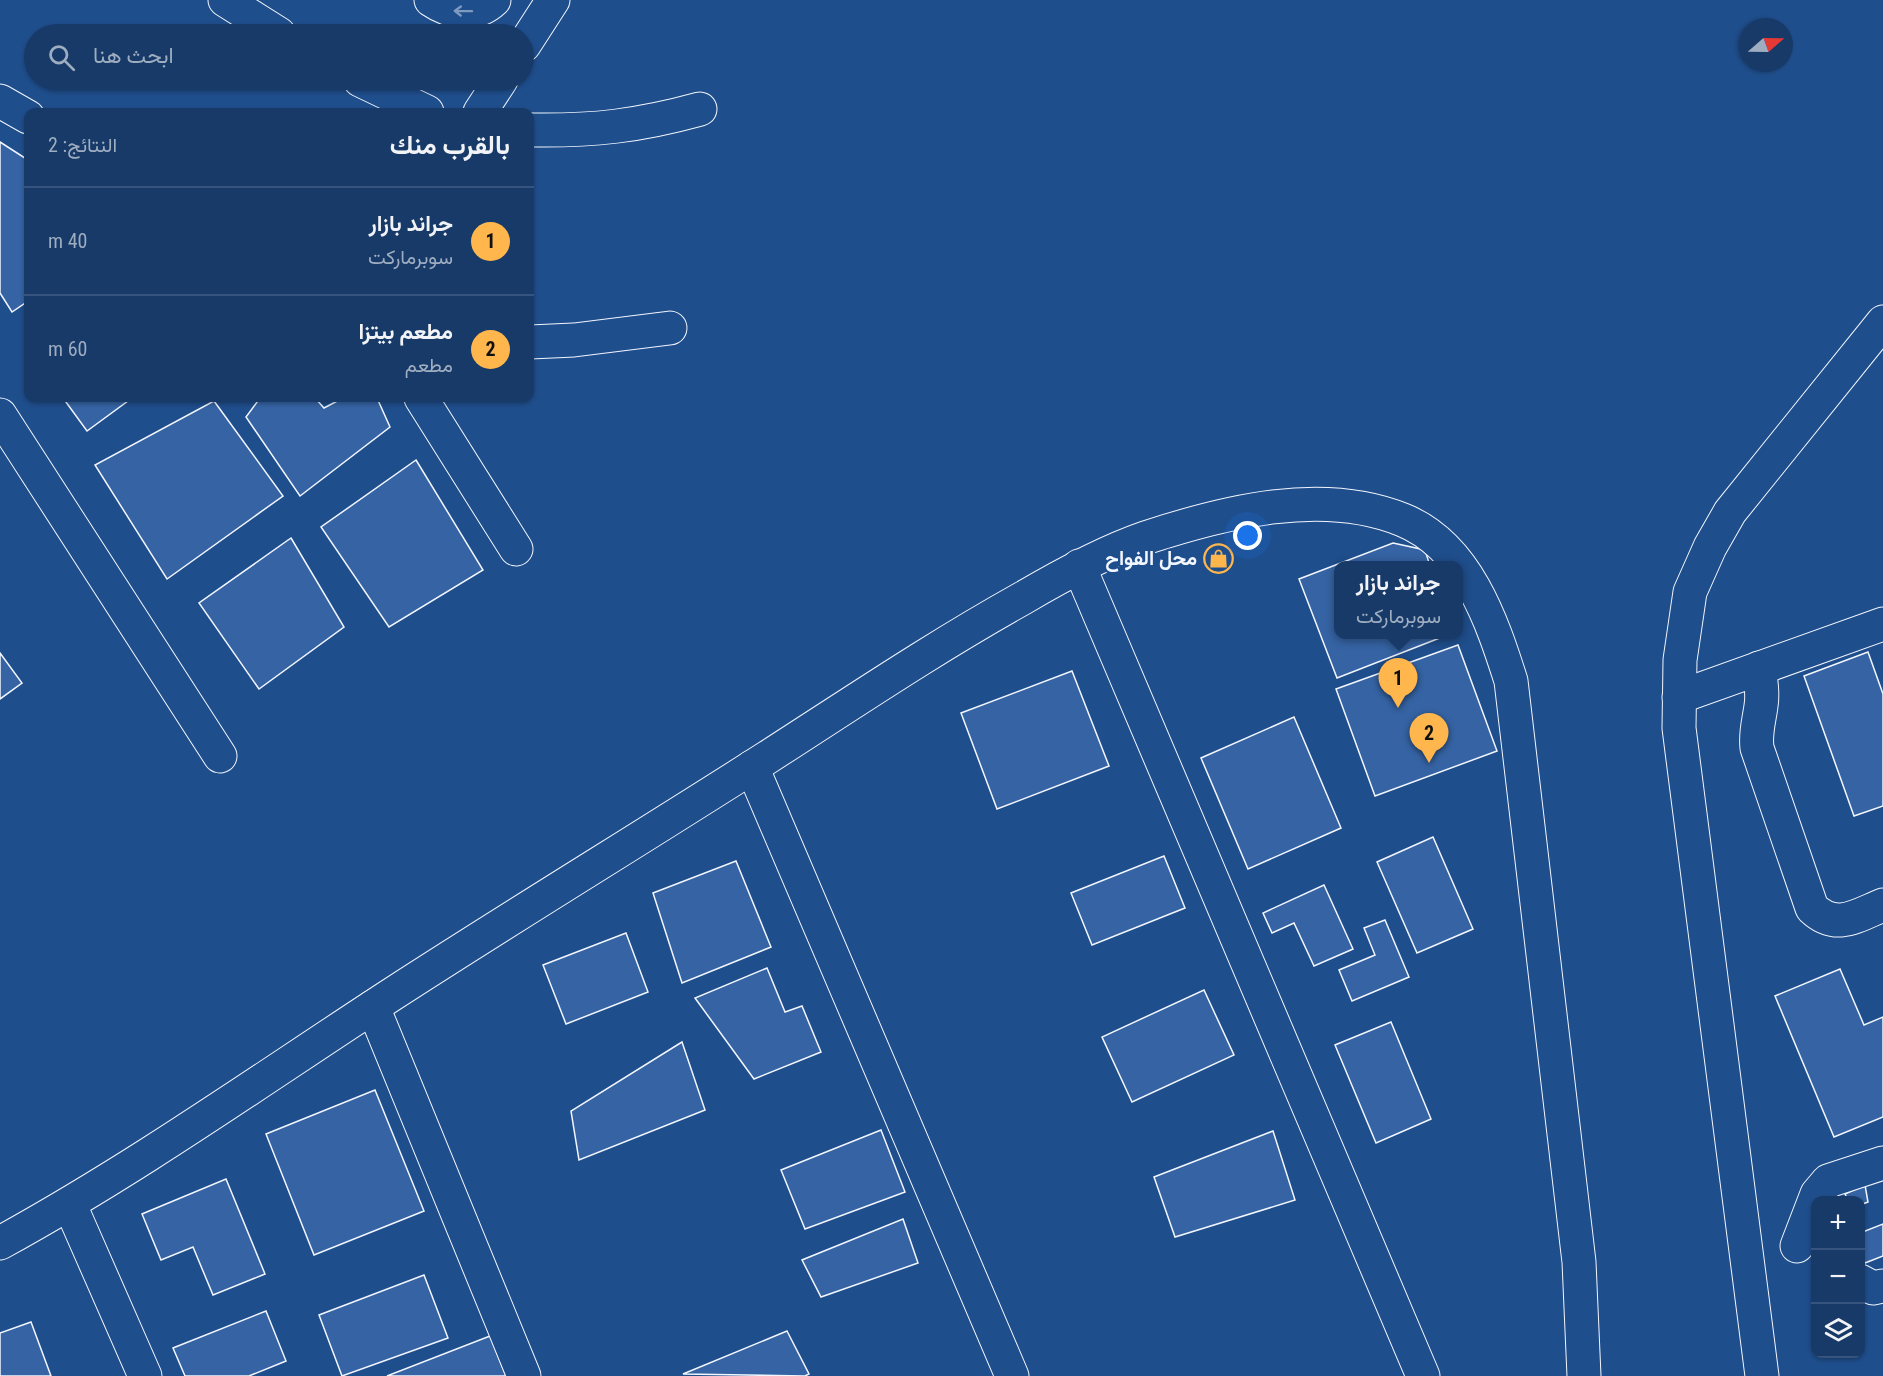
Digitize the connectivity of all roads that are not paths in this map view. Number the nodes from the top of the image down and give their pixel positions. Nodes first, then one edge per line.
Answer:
1 (225, 0) edge
2 (431, 0) edge
3 (494, 0) edge
4 (553, 0) edge
5 (263, 24) edge
6 (534, 29) edge
7 (381, 90) edge
8 (494, 90) edge
9 (0, 101) edge
10 (419, 108) edge
11 (483, 108) edge
12 (700, 109) dead end
13 (24, 115) edge
14 (534, 130) edge
15 (1883, 322) edge
16 (670, 328) dead end
17 (534, 342) edge
18 (424, 402) edge
19 (0, 415) edge
20 (516, 549) dead end
21 (1455, 561) edge
22 (1079, 566) junction
23 (1463, 570) edge
24 (1883, 624) edge
25 (1759, 668) junction
26 (1679, 697) junction
27 (220, 756) dead end
28 (752, 767) junction
29 (1883, 905) edge
30 (373, 1007) junction
31 (1883, 1162) edge
32 (70, 1205) junction
33 (0, 1244) edge
34 (1806, 1246) edge
35 (1746, 1252) junction
36 (1865, 1284) edge
37 (1883, 1286) edge
38 (145, 1376) edge
39 (524, 1376) edge
40 (1012, 1376) edge
41 (1423, 1376) edge
42 (1584, 1376) edge
43 (1762, 1376) edge

1 - 5 street
3 -> 2 street
4 - 6 street
7 - 10 street
8 - 11 street
9 - 13 street
12 - 14 street
15 - 26 street
16 - 17 street
18 - 20 street
19 - 27 street
21 - 22 street
22 - 28 street
22 - 41 street
23 - 42 street
24 - 25 street
25 - 26 street
25 - 29 street
26 - 35 street
28 - 30 street
28 - 40 street
30 - 32 street
30 - 39 street
31 - 34 street
32 - 33 street
32 - 38 street
34 - 35 street
35 - 43 street
36 - 37 street

